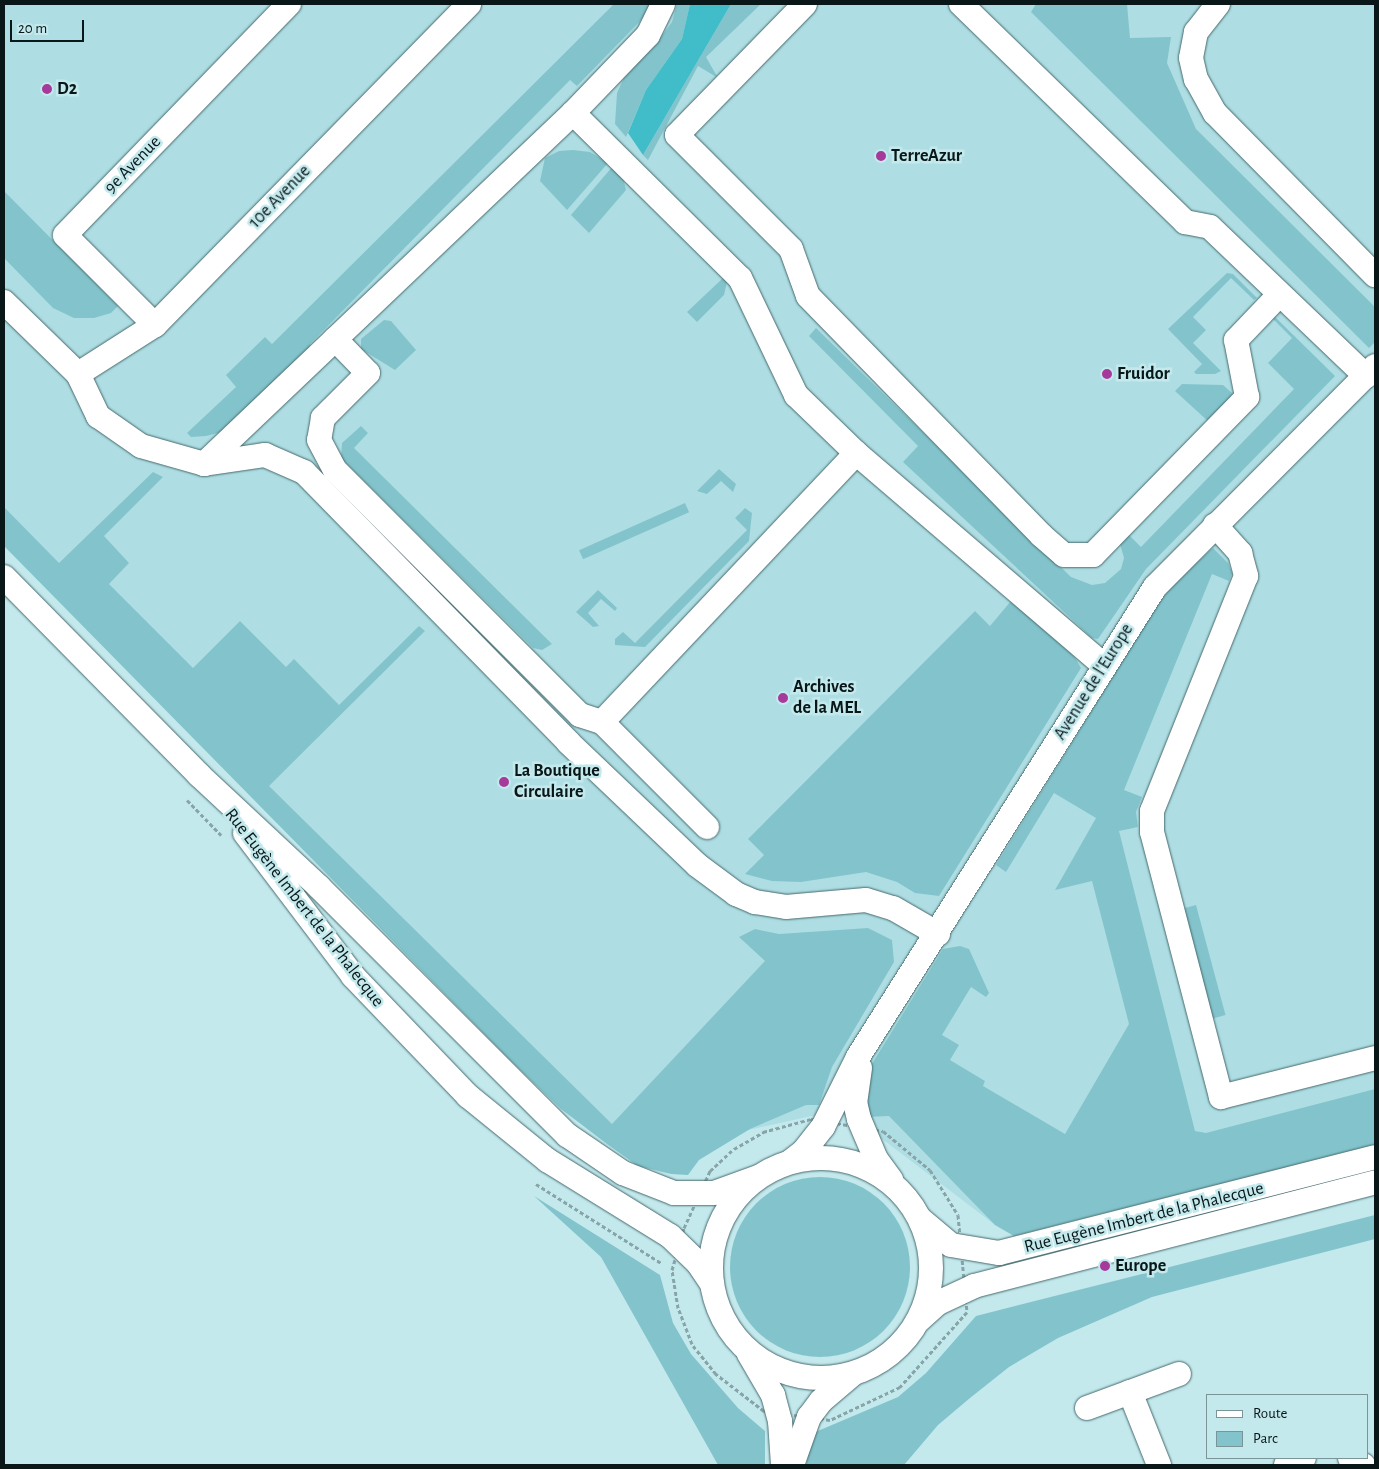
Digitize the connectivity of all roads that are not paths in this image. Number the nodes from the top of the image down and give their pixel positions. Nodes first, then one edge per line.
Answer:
1 (289, 4) edge
2 (469, 4) edge
3 (663, 4) edge
4 (805, 4) edge
5 (961, 4) edge
6 (1218, 4) edge
7 (573, 113) junction
8 (1375, 275) edge
9 (1279, 295) junction
10 (4, 302) edge
11 (155, 325) junction
12 (335, 339) junction
13 (1371, 371) edge
14 (78, 374) junction
15 (856, 453) junction
16 (204, 464) junction
17 (1215, 526) junction
18 (4, 577) edge
19 (1104, 666) junction
20 (602, 722) junction
21 (199, 775) junction
22 (707, 826) dead end
23 (938, 934) junction
24 (869, 1042) junction
25 (1375, 1058) edge
26 (1375, 1157) edge
27 (790, 1162) junction
28 (758, 1177) junction
29 (1375, 1182) edge
30 (899, 1190) junction
31 (919, 1219) junction
32 (712, 1284) junction
33 (917, 1321) junction
34 (742, 1344) junction
35 (857, 1372) junction
36 (1179, 1374) dead end
37 (1130, 1392) junction
38 (1087, 1408) dead end
39 (1301, 1459) edge
40 (783, 1465) edge
41 (792, 1465) edge
42 (1158, 1465) edge
43 (1286, 1465) edge

1 - 11 street, 9e Avenue
2 - 11 street, 10e Avenue
3 - 7 street
4 - 9 street
5 - 9 street
6 - 8 street
7 - 12 street
7 - 15 street
9 - 13 street
10 - 14 street
11 - 14 street, 10e Avenue
12 - 16 street
12 - 20 street
13 - 17 street, Avenue de l'Europe
14 - 16 street
15 - 19 street
15 - 20 street
16 - 23 street
17 - 19 street, Avenue de l'Europe
17 - 25 street
18 - 21 street, Rue Eugène Imbert de la Phalecque
19 - 23 street, Avenue de l'Europe
20 - 22 street
21 - 28 street, Rue Eugène Imbert de la Phalecque
21 - 32 street, Rue Eugène Imbert de la Phalecque
23 - 24 street, Avenue de l'Europe
24 - 27 street, Avenue de l'Europe
24 - 30 street, Avenue de l'Europe
26 - 31 street, Rue Eugène Imbert de la Phalecque
27 - 28 street, Rue Eugène Imbert de la Phalecque
27 - 30 street
28 - 32 street
29 - 33 street, Rue Eugène Imbert de la Phalecque
30 - 31 street, Avenue de l'Europe
31 - 33 street
32 - 34 street
33 - 35 street
34 - 35 street
34 - 40 street
35 - 41 street
36 - 37 street
37 - 38 street
37 - 42 street
39 - 43 street

